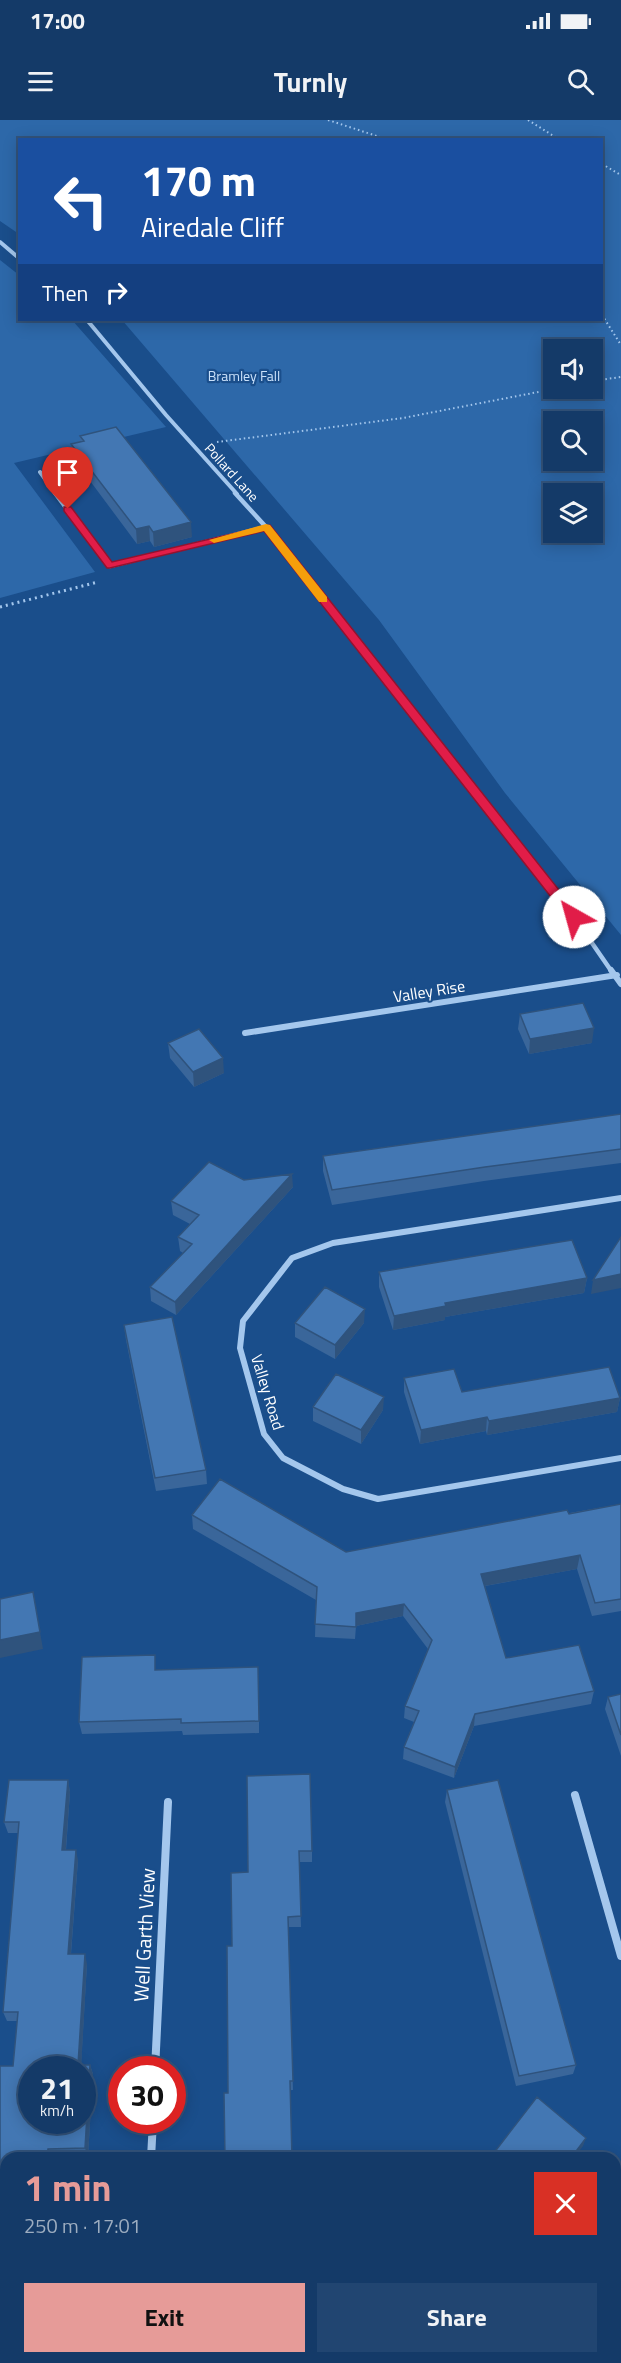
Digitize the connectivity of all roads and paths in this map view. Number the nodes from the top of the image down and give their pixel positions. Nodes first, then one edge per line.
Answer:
1 (328, 120) edge
2 (528, 120) edge
3 (383, 138) edge
4 (557, 138) edge
5 (603, 165) edge
6 (621, 175) edge
7 (0, 242) edge
8 (18, 257) edge
9 (603, 317) edge
10 (88, 321) edge
11 (621, 345) edge
12 (621, 377) edge
13 (603, 379) edge
14 (543, 391) edge
15 (192, 445) junction
16 (40, 472) dead end
17 (266, 527) junction
18 (616, 975) junction
19 (621, 984) edge
20 (245, 1033) dead end
21 (621, 1198) edge
22 (621, 1458) edge
23 (576, 1795) dead end
24 (168, 1802) dead end
25 (621, 1956) edge
26 (156, 2056) edge
27 (152, 2134) edge
28 (151, 2152) edge

1 - 3 path
2 - 4 path
5 - 6 path
7 - 8 street
9 - 11 path
10 - 15 street, Pollard Lane
12 - 13 path
14 - 15 path
15 - 17 street, Pollard Lane
16 - 17 street
17 - 18 street, Pollard Lane
18 - 19 street, Pollard Lane
18 - 20 street, Valley Rise
21 - 22 street, Valley Road
23 - 25 street
24 - 26 street, Well Garth View
27 - 28 street

